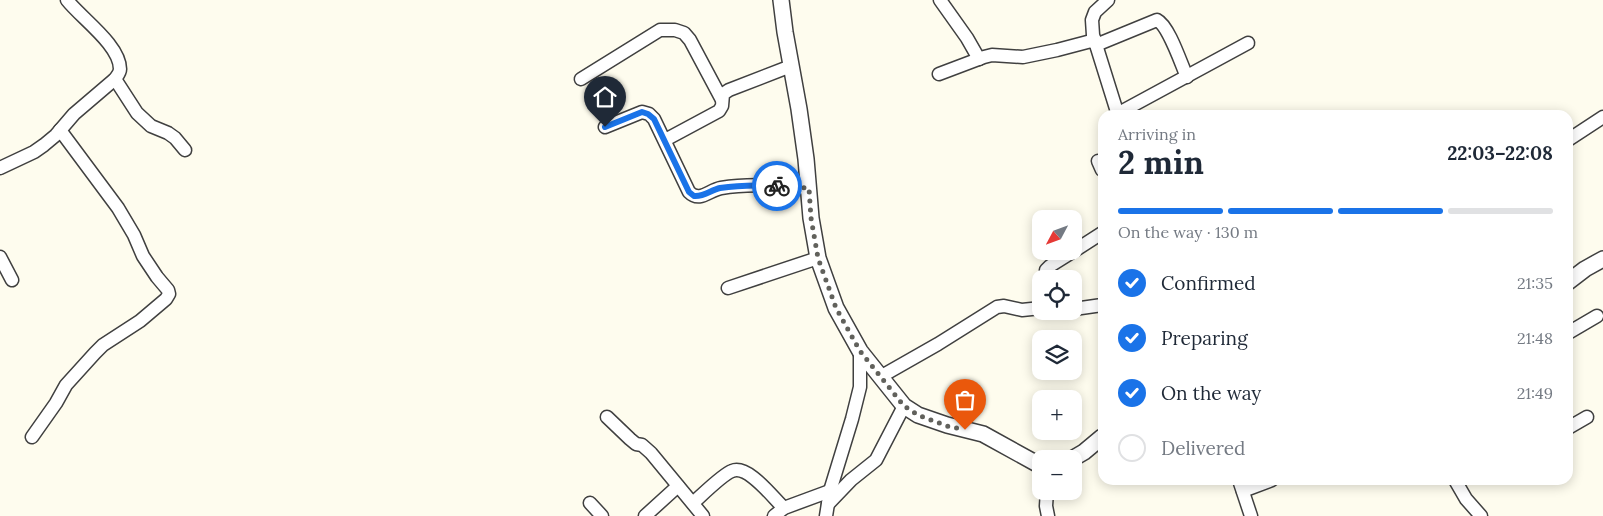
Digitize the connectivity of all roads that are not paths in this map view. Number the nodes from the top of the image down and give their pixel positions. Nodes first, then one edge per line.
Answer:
1 (67, 0) edge
2 (781, 0) edge
3 (940, 0) edge
4 (1108, 0) edge
5 (1096, 42) junction
6 (1248, 43) dead end
7 (979, 59) junction
8 (791, 66) junction
9 (939, 74) dead end
10 (1187, 77) junction
11 (115, 79) junction
12 (581, 79) dead end
13 (722, 100) junction
14 (1117, 110) edge
15 (1125, 110) edge
16 (1603, 117) edge
17 (605, 127) dead end
18 (60, 130) junction
19 (1573, 137) edge
20 (665, 140) junction
21 (186, 150) dead end
22 (0, 168) edge
23 (809, 188) junction
24 (1098, 236) edge
25 (1082, 246) edge
26 (0, 257) edge
27 (818, 258) junction
28 (1060, 260) edge
29 (1603, 260) edge
30 (1046, 270) edge
31 (1573, 278) edge
32 (12, 280) dead end
33 (728, 288) dead end
34 (1098, 306) edge
35 (1082, 308) edge
36 (1032, 309) edge
37 (1597, 316) dead end
38 (1573, 330) edge
39 (860, 351) junction
40 (880, 377) junction
41 (904, 406) junction
42 (607, 417) dead end
43 (1587, 417) dead end
44 (1573, 425) edge
45 (32, 437) dead end
46 (1098, 440) edge
47 (1082, 453) edge
48 (1032, 461) edge
49 (1458, 485) edge
50 (678, 486) junction
51 (1241, 486) edge
52 (830, 491) junction
53 (1046, 500) edge
54 (590, 503) dead end
55 (693, 503) junction
56 (827, 510) edge
57 (779, 512) edge
58 (602, 516) edge
59 (645, 516) edge
60 (703, 516) edge
61 (1048, 516) edge
62 (1251, 516) edge
63 (1481, 516) edge

1 - 11 street
2 - 8 street
3 - 7 street
4 - 5 street
5 - 7 street
5 - 10 street
5 - 14 street
6 - 10 street
7 - 9 street
8 - 13 street
8 - 23 street
10 - 15 street
11 - 18 street
11 - 21 street
12 - 13 street
13 - 20 street
16 - 19 street
17 - 20 street
18 - 22 street
18 - 45 street
20 - 23 street
23 - 27 street
24 - 25 street
26 - 32 street
27 - 33 street
27 - 39 street
28 - 30 street
29 - 31 street
34 - 35 street
36 - 40 street
37 - 38 street
39 - 40 street
39 - 52 street
40 - 41 street
41 - 48 street
41 - 56 street
42 - 50 street
43 - 44 street
46 - 47 street
49 - 63 street
50 - 55 street
50 - 59 street
51 - 62 street
52 - 56 street
52 - 57 street
53 - 61 street
54 - 58 street
55 - 57 street
55 - 60 street

